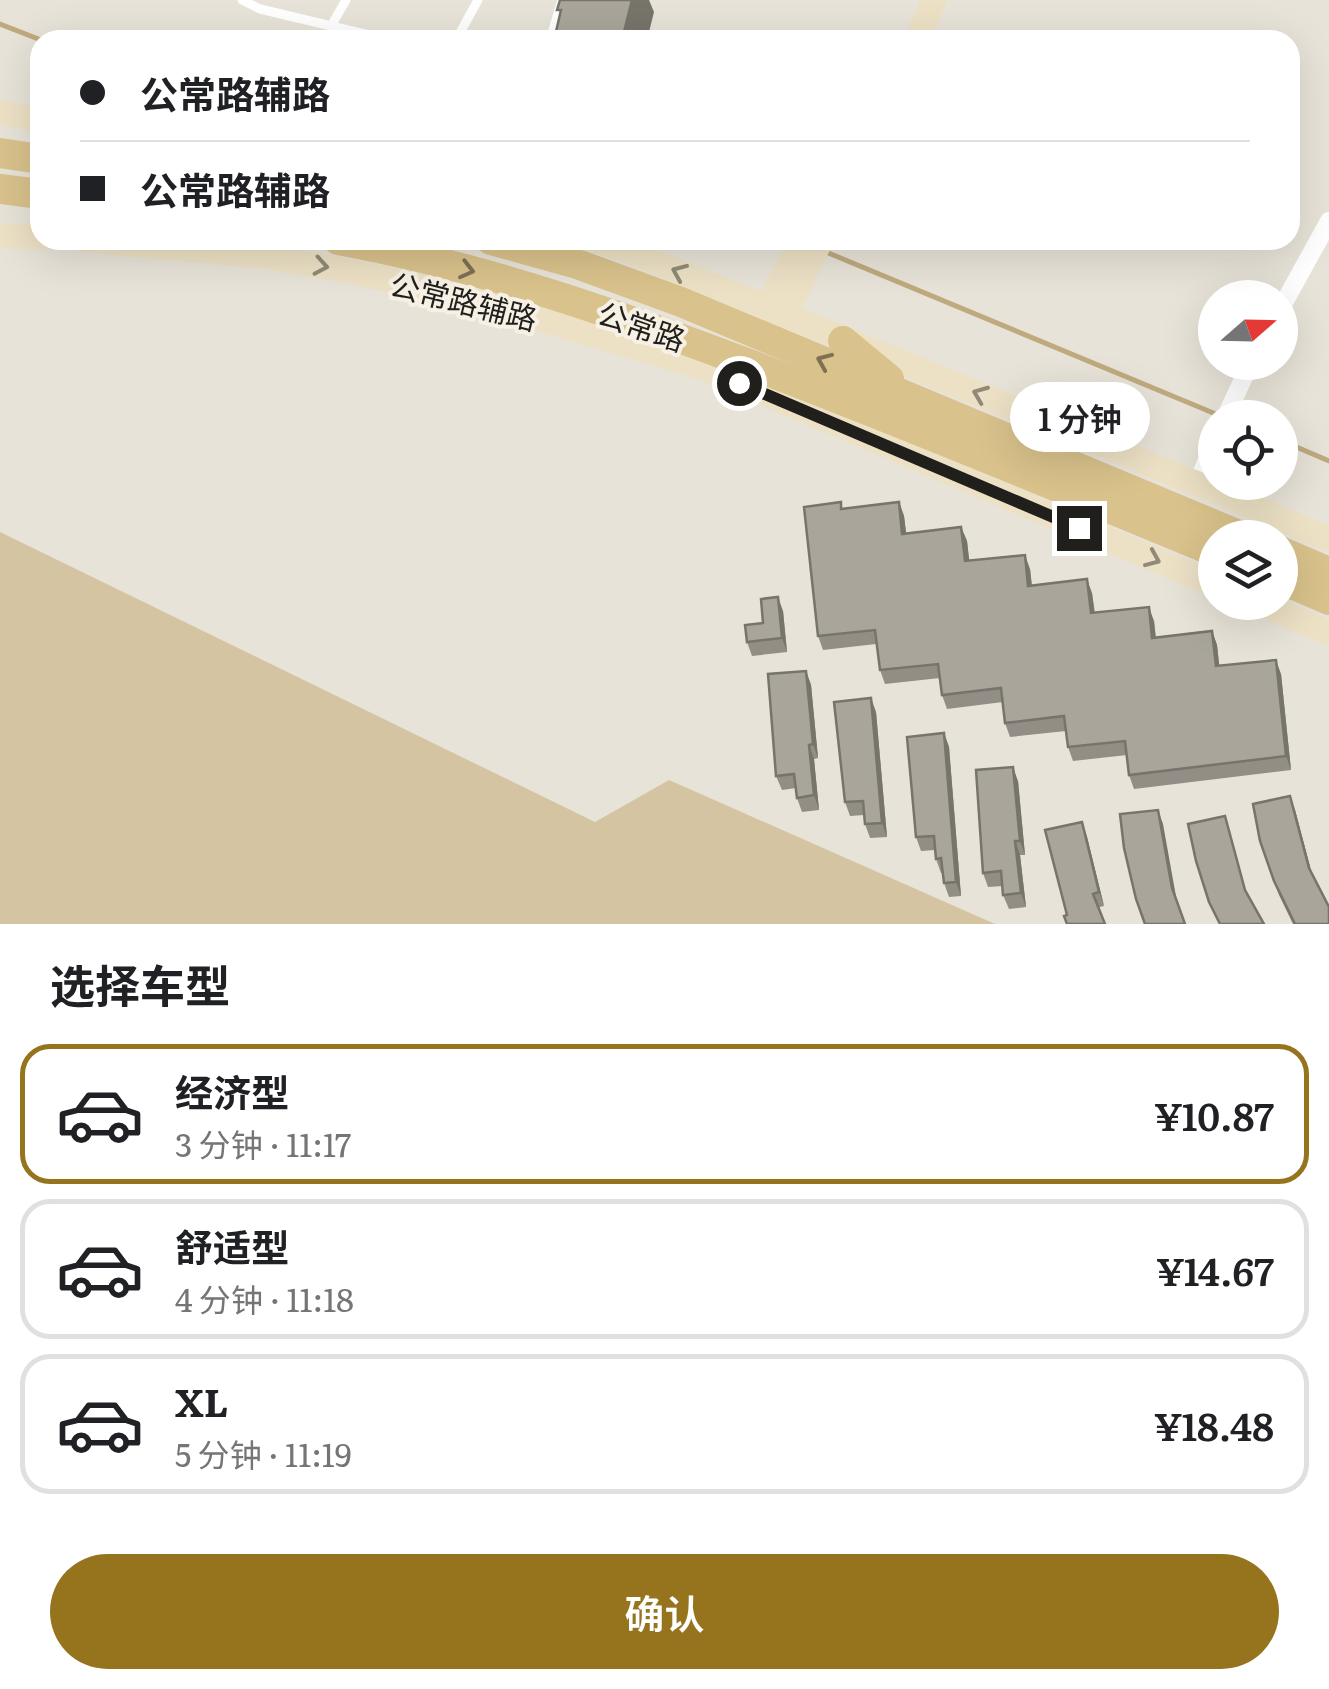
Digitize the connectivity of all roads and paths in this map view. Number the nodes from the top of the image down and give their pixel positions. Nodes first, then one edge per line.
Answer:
1 (242, 0) edge
2 (346, 0) edge
3 (478, 0) edge
4 (562, 0) edge
5 (917, 0) edge
6 (934, 0) edge
7 (331, 26) junction
8 (348, 30) edge
9 (462, 30) edge
10 (553, 30) edge
11 (904, 30) edge
12 (920, 30) edge
13 (0, 153) edge
14 (30, 158) edge
15 (0, 189) edge
16 (30, 193) edge
17 (1329, 221) edge
18 (196, 250) edge
19 (379, 250) edge
20 (527, 250) edge
21 (623, 250) edge
22 (801, 250) edge
23 (813, 250) edge
24 (795, 273) junction
25 (1297, 280) edge
26 (775, 313) junction
27 (843, 341) junction
28 (705, 368) junction
29 (778, 375) junction
30 (914, 400) junction
31 (1197, 484) joint
32 (1203, 520) edge
33 (1329, 539) edge
34 (1198, 545) edge
35 (1298, 559) edge
36 (1329, 572) edge
37 (1198, 578) edge
38 (1298, 587) edge
39 (1329, 600) edge
40 (1298, 620) edge
41 (1329, 633) edge

1 - 7 lane
2 - 7 lane
3 - 9 lane
4 - 10 lane
5 - 11 main road
6 - 12 main road
7 - 8 lane
13 - 14 main road
15 - 16 main road
17 - 25 street
18 -> 28 main road, 公常路辅路
19 -> 29 main road, 公常路
30 -> 20 main road, 公常路
26 -> 21 main road
22 - 24 main road
23 - 24 main road
24 - 26 main road
26 - 27 main road
27 - 30 main road
31 -> 27 main road
28 - 29 main road
28 -> 37 main road, 公常路辅路
29 - 34 main road, 公常路
30 - 32 main road, 公常路
31 - 33 main road
35 - 36 main road
38 - 39 main road
40 - 41 main road

